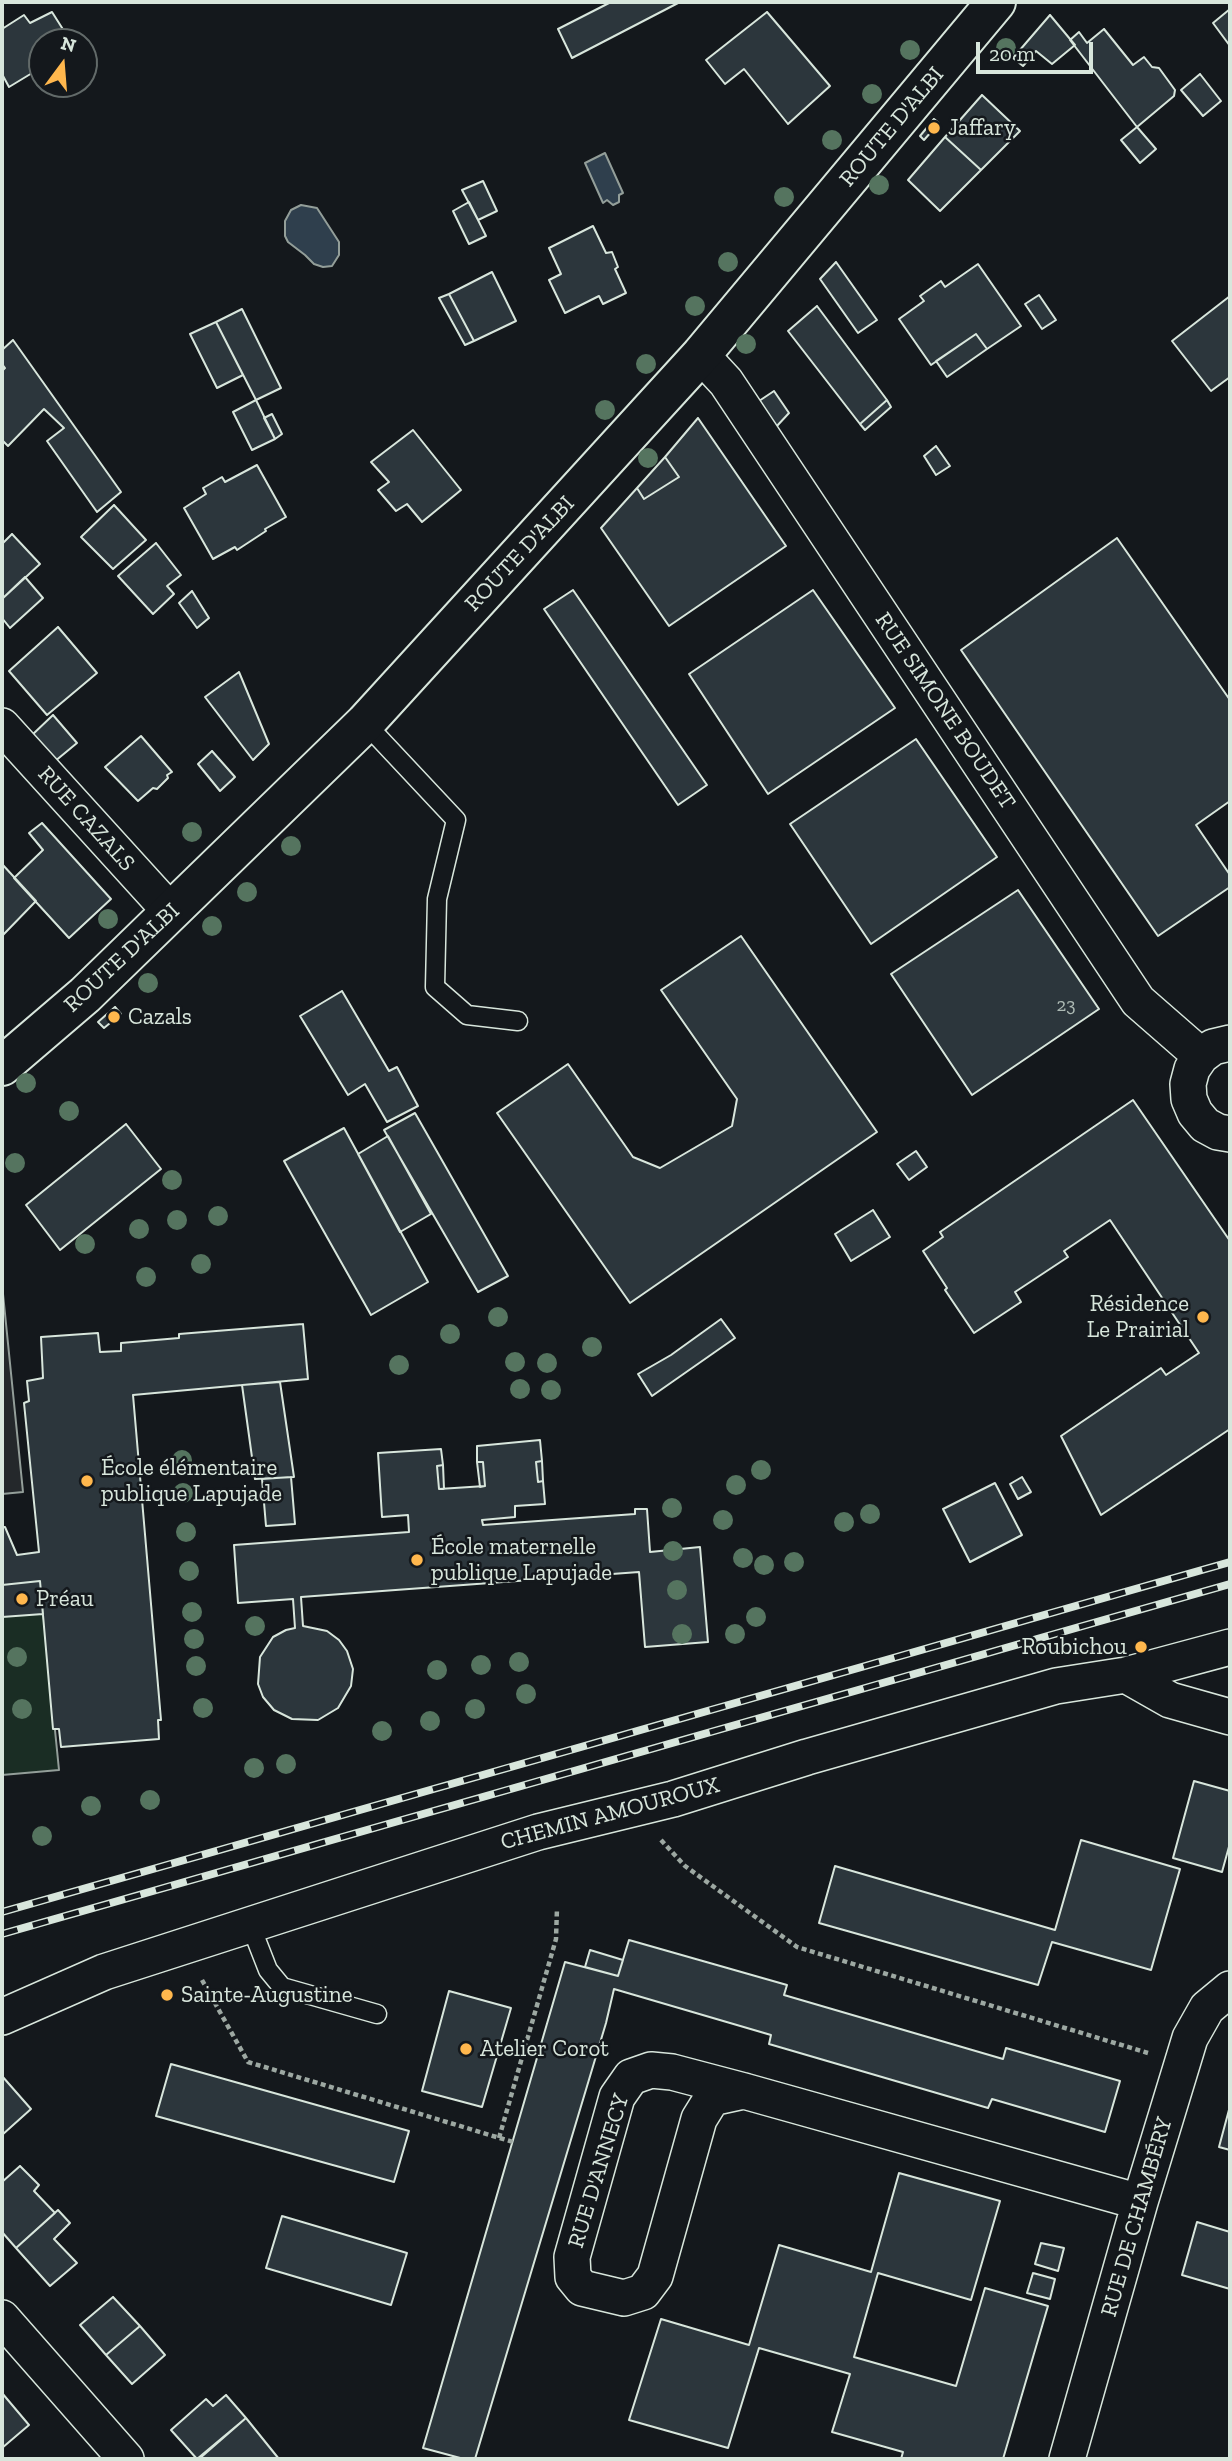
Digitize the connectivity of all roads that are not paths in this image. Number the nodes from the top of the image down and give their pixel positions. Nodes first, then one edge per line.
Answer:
1 (996, 2) edge
2 (701, 355) junction
3 (365, 723) junction
4 (2, 726) edge
5 (171, 912) junction
6 (518, 1021) dead end
7 (1215, 1049) edge
8 (2, 1066) edge
9 (1230, 1134) edge
10 (1230, 1647) edge
11 (1126, 1675) junction
12 (1230, 1717) edge
13 (250, 1924) junction
14 (1230, 1989) edge
15 (377, 2014) dead end
16 (2, 2017) edge
17 (744, 2091) junction
18 (1140, 2202) junction
19 (2, 2318) edge
20 (126, 2459) edge
21 (1067, 2459) edge

1 - 2 main road, ROUTE D'ALBI
2 - 3 main road, ROUTE D'ALBI
2 - 7 street, RUE SIMONE BOUDET
3 - 5 main road, ROUTE D'ALBI
3 - 6 lane
4 - 5 street, RUE CAZALS
5 - 8 main road, ROUTE D'ALBI
7 - 9 street, RUE SIMONE BOUDET
10 - 11 street, CHEMIN AMOUROUX
11 - 12 street
11 - 13 street, CHEMIN AMOUROUX
13 - 15 lane
13 - 16 street, CHEMIN AMOUROUX
14 - 18 street, RUE DE CHAMBÉRY
17 - 17 street, RUE D'ANNECY
17 - 18 street, RUE D'ANNECY
18 - 21 street, RUE DE CHAMBÉRY
19 - 20 street

